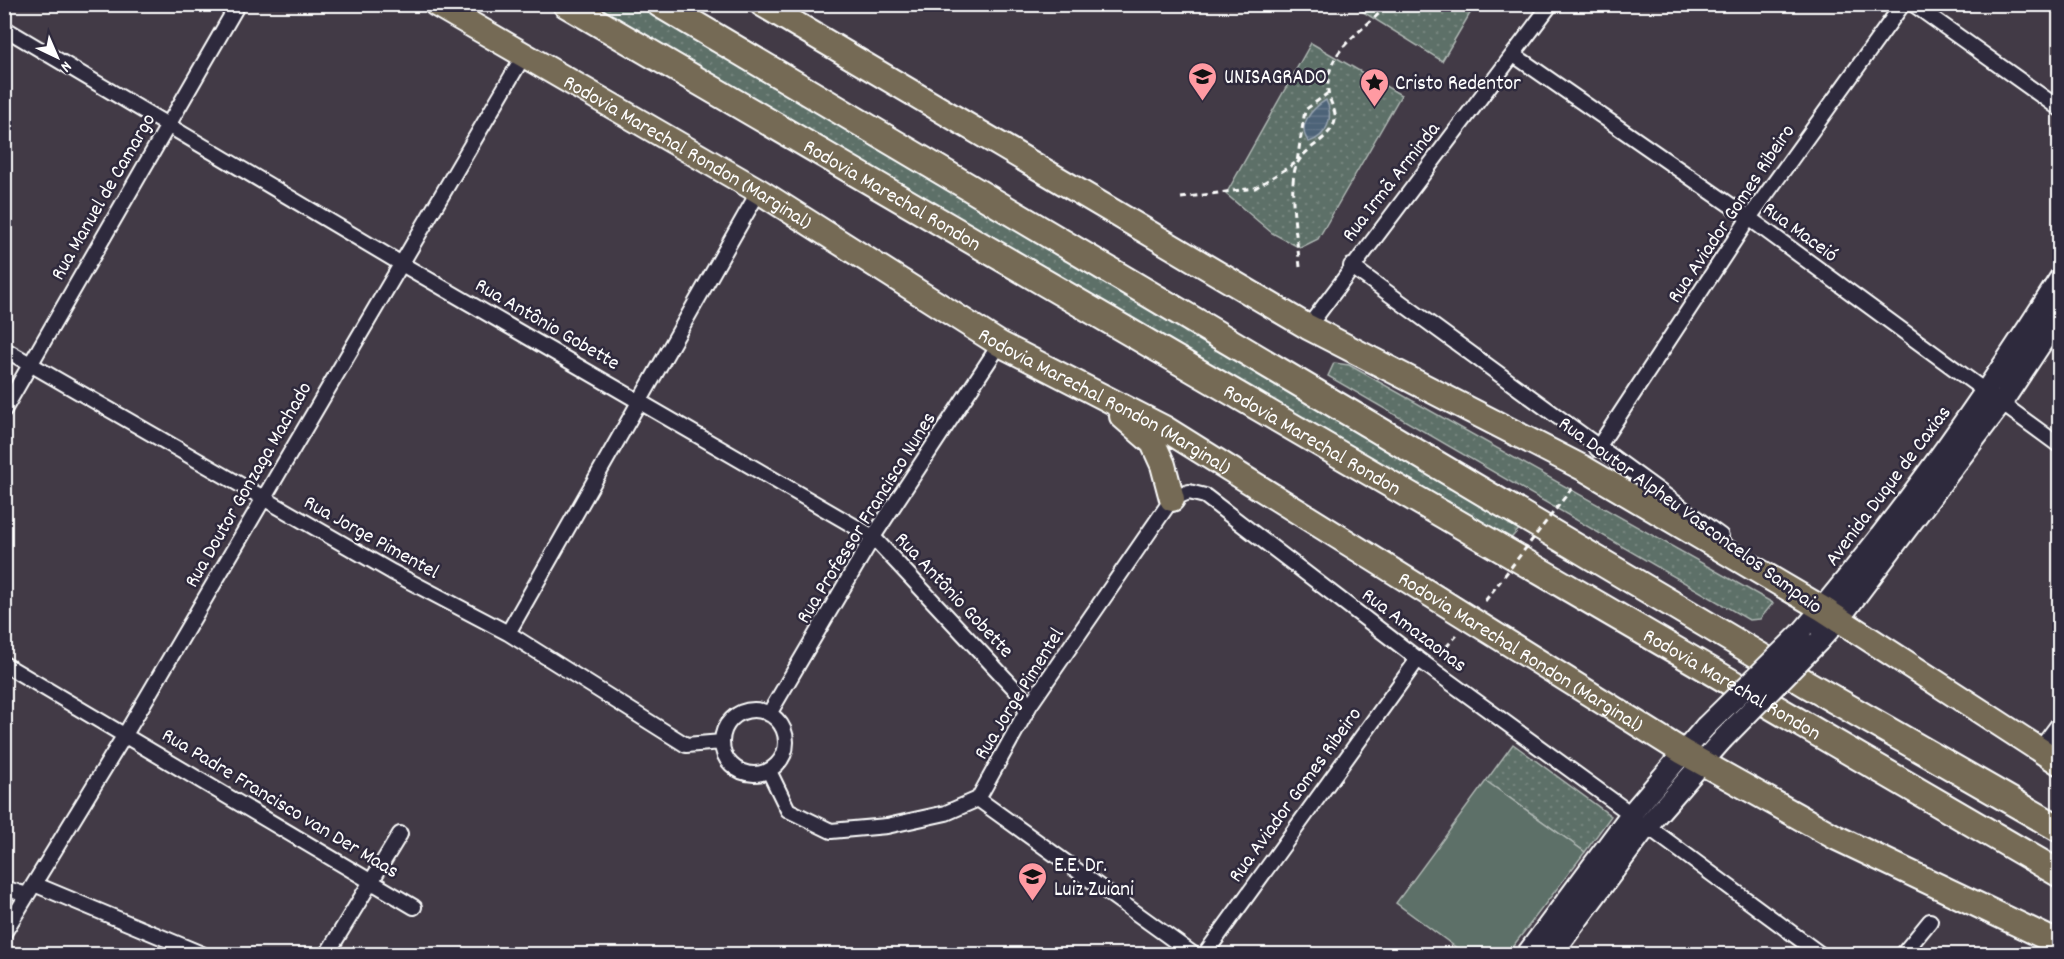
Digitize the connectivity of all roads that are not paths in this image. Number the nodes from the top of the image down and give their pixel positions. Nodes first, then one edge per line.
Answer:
1 (238, 4) edge
2 (436, 4) edge
3 (566, 4) edge
4 (660, 4) edge
5 (762, 4) edge
6 (1551, 4) edge
7 (1903, 4) edge
8 (1913, 4) edge
9 (4, 28) edge
10 (524, 55) junction
11 (1514, 55) junction
12 (2060, 109) edge
13 (167, 126) junction
14 (759, 191) junction
15 (1749, 218) junction
16 (400, 263) junction
17 (1351, 266) junction
18 (2060, 278) edge
19 (2060, 315) edge
20 (1308, 327) junction
21 (1000, 344) junction
22 (4, 349) edge
23 (29, 364) junction
24 (1094, 390) junction
25 (1993, 399) junction
26 (640, 400) junction
27 (4, 410) edge
28 (2060, 446) edge
29 (1597, 449) junction
30 (264, 499) junction
31 (1172, 499) junction
32 (873, 537) junction
33 (1831, 614) junction
34 (508, 633) junction
35 (1810, 637) junction
36 (1418, 659) junction
37 (4, 664) edge
38 (1030, 705) junction
39 (769, 714) junction
40 (2060, 722) edge
41 (126, 733) junction
42 (722, 742) junction
43 (2040, 749) junction
44 (1692, 757) junction
45 (2060, 763) edge
46 (769, 771) junction
47 (978, 799) junction
48 (1631, 814) junction
49 (1647, 826) junction
50 (2060, 829) edge
51 (400, 834) dead end
52 (2060, 874) edge
53 (370, 880) junction
54 (4, 888) edge
55 (30, 890) junction
56 (414, 906) dead end
57 (1930, 921) dead end
58 (4, 933) edge
59 (2060, 944) edge
60 (202, 954) edge
61 (327, 954) edge
62 (1193, 954) edge
63 (1205, 954) edge
64 (1527, 954) edge
65 (1552, 954) edge
66 (1820, 954) edge
67 (1903, 954) edge

1 - 13 street, Rua Manuel de Camargo
2 - 10 highway, Rodovia Marechal Rondon (Marginal)
3 - 52 highway, Rodovia Marechal Rondon
4 - 50 highway, Rodovia Marechal Rondon
5 - 20 highway
6 - 11 street, Rua Irmã Arminda
7 - 15 street, Rua Aviador Gomes Ribeiro
8 - 12 street
9 - 13 street, Rua Antônio Gobette
10 - 14 highway, Rodovia Marechal Rondon (Marginal)
10 - 16 street, Rua Doutor Gonzaga Machado
11 - 15 street, Rua Maceió
11 - 17 street, Rua Irmã Arminda
13 - 16 street, Rua Antônio Gobette
13 - 23 street, Rua Manuel de Camargo
14 - 21 highway, Rodovia Marechal Rondon (Marginal)
14 - 26 street
15 - 25 street, Rua Maceió
15 - 29 street, Rua Aviador Gomes Ribeiro
16 - 26 street, Rua Antônio Gobette
16 - 30 street, Rua Doutor Gonzaga Machado
17 - 20 street, Rua Irmã Arminda
17 - 29 street, Rua Doutor Alpheu Vasconcelos Sampaio
18 - 25 main road, Avenida Duque de Caxias
19 - 25 main road, Avenida Duque de Caxias
20 - 33 highway
21 - 24 highway, Rodovia Marechal Rondon (Marginal)
21 - 32 street, Rua Professor Francisco Nunes
22 - 23 street, Rua Jorge Pimentel
23 - 27 street, Rua Manuel de Camargo
23 - 30 street, Rua Jorge Pimentel
24 - 31 highway
24 - 44 highway, Rodovia Marechal Rondon (Marginal)
25 - 28 street, Rua Maceió
25 - 33 main road, Avenida Duque de Caxias
26 - 32 street, Rua Antônio Gobette
26 - 34 street
29 - 33 street, Rua Doutor Alpheu Vasconcelos Sampaio
30 - 34 street, Rua Jorge Pimentel
30 - 41 street, Rua Doutor Gonzaga Machado
31 - 36 street, Rua Amazaonas
31 - 38 street, Rua Jorge Pimentel
32 - 38 street, Rua Antônio Gobette
32 - 39 street, Rua Professor Francisco Nunes
33 - 35 main road, Avenida Duque de Caxias
33 - 43 highway, Rua Doutor Alpheu Vasconcelos Sampaio
34 - 42 street, Rua Jorge Pimentel
35 - 44 main road, Avenida Duque de Caxias, bridge
35 - 44 main road, Avenida Duque de Caxias, bridge
36 - 48 street, Rua Amazaonas
36 - 63 street, Rua Aviador Gomes Ribeiro
37 - 41 street
38 - 47 street, Rua Jorge Pimentel
39 - 42 street
39 - 46 street
40 - 43 street
41 - 53 street, Rua Padre Francisco van Der Maas
41 - 55 street, Rua Doutor Gonzaga Machado
42 - 46 street
43 - 45 highway, Rua Doutor Alpheu Vasconcelos Sampaio
44 - 48 main road, Avenida Duque de Caxias
44 - 49 main road, Avenida Duque de Caxias
44 - 59 highway, Rodovia Marechal Rondon (Marginal)
46 - 47 street
47 - 62 street
48 - 64 main road, Avenida Duque de Caxias
49 - 65 main road, Avenida Duque de Caxias
49 - 66 street
51 - 53 street
53 - 56 street, Rua Padre Francisco van Der Maas
53 - 61 street
54 - 55 street
55 - 58 street, Rua Doutor Gonzaga Machado
55 - 60 street
57 - 67 street

